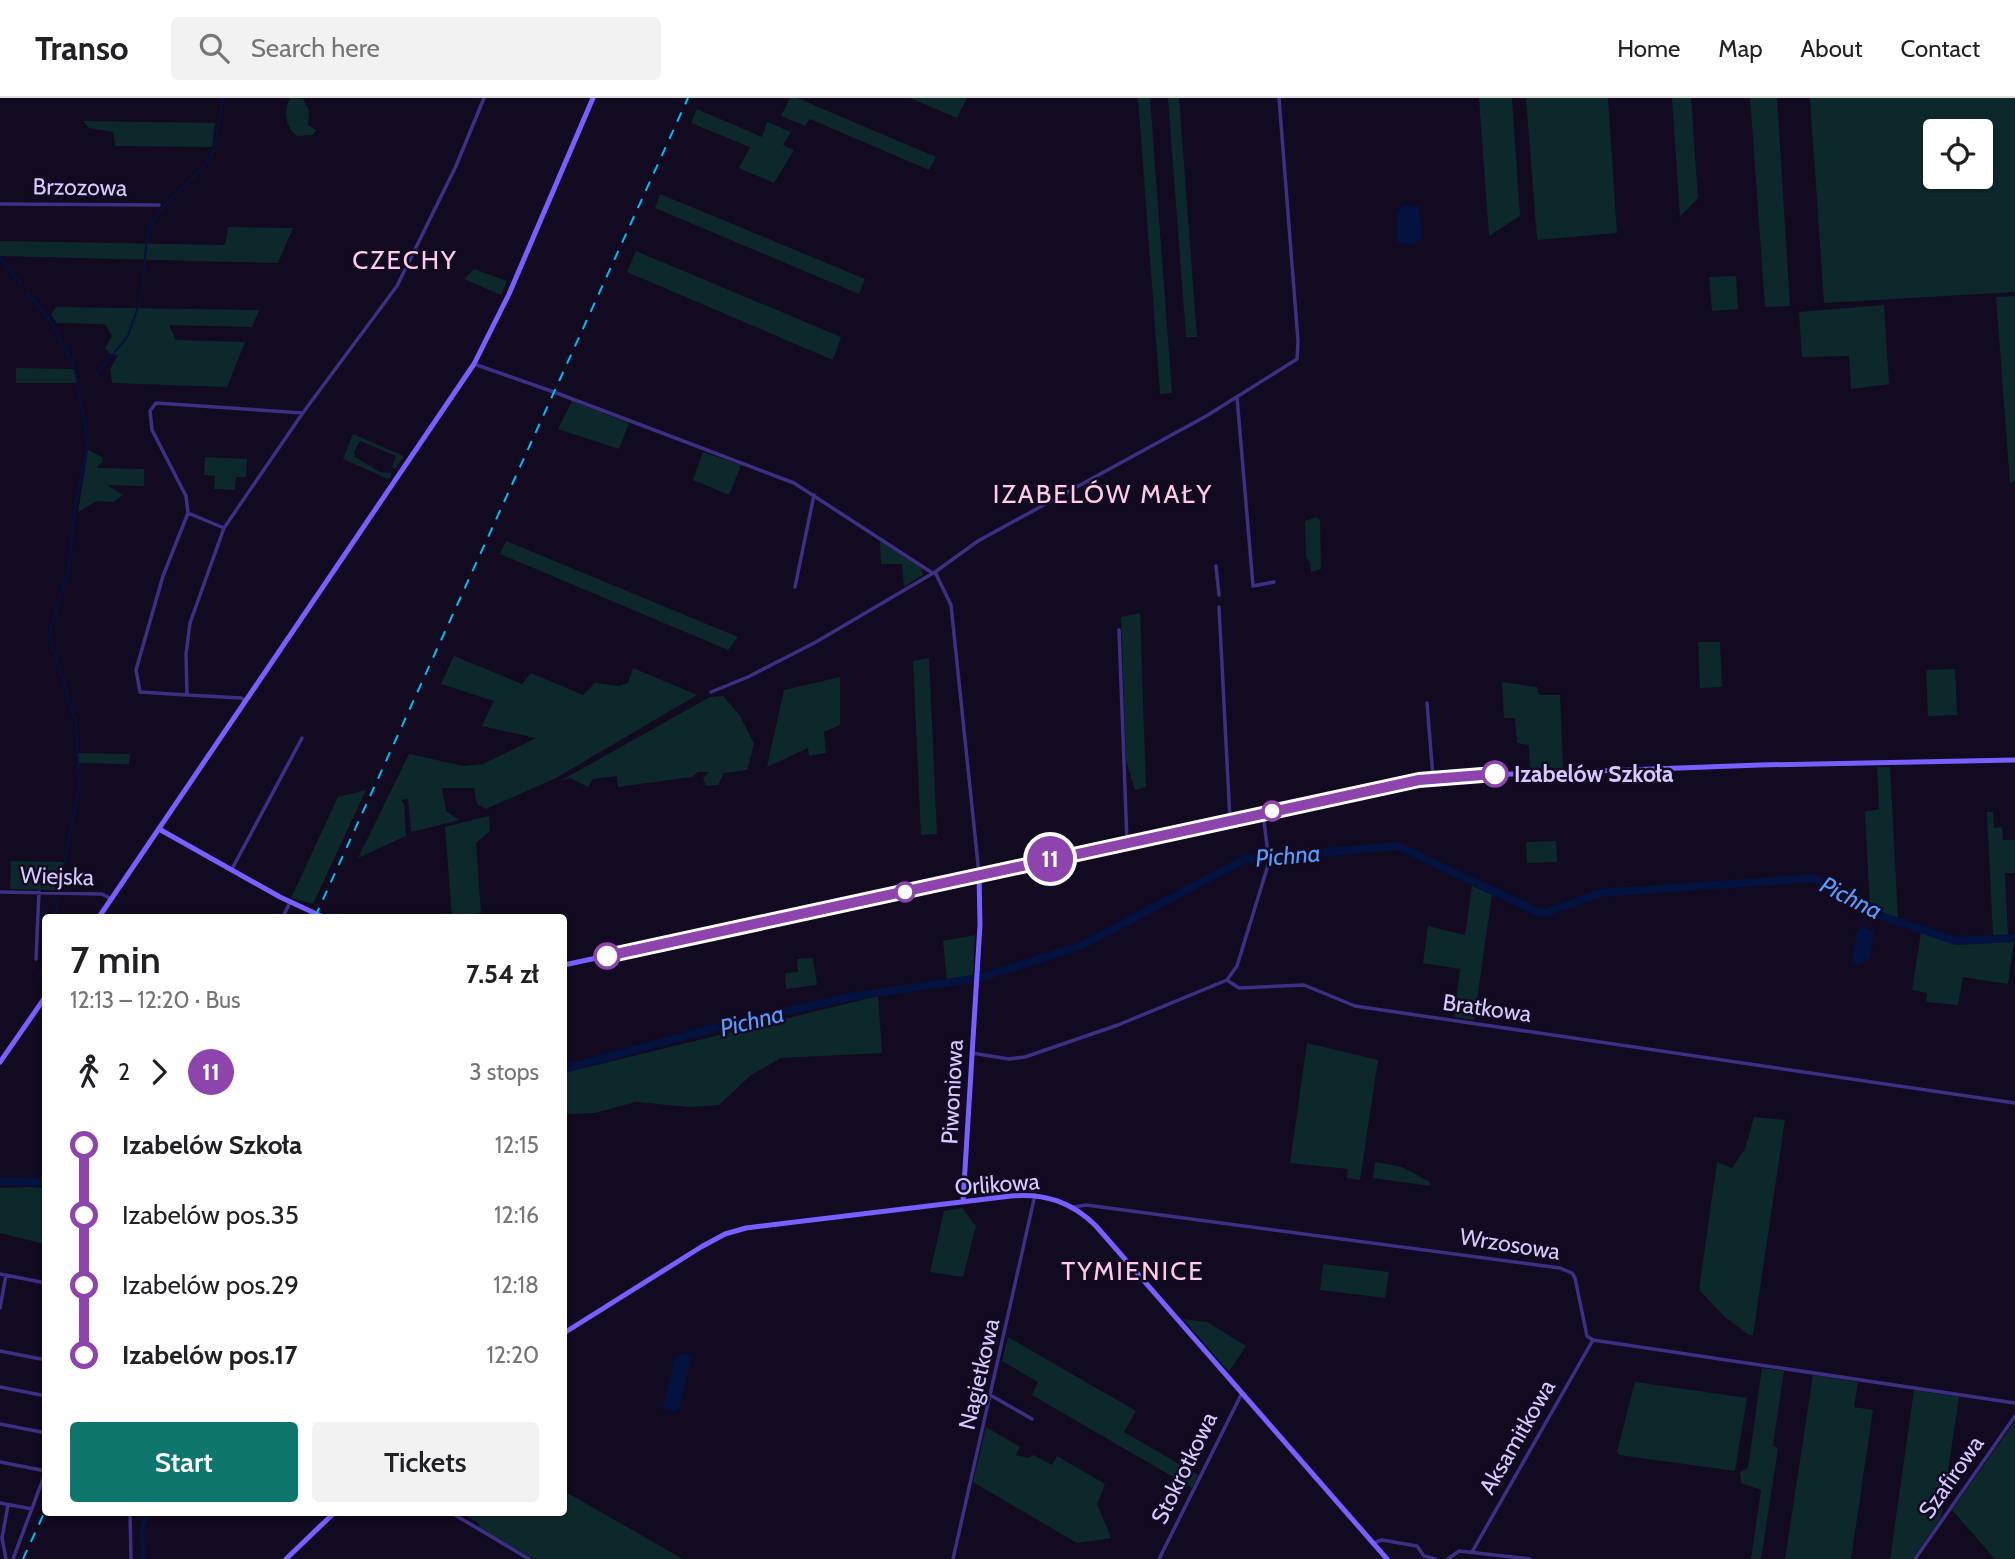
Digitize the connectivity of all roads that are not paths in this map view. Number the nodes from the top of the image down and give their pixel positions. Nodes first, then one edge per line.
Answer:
1 (484, 98) edge
2 (593, 98) edge
3 (1279, 98) edge
4 (0, 204) edge
5 (159, 205) dead end
6 (474, 364) junction
7 (1237, 397) junction
8 (303, 413) junction
9 (814, 495) junction
10 (188, 513) junction
11 (224, 528) junction
12 (1216, 566) dead end
13 (934, 572) junction
14 (1274, 582) dead end
15 (795, 587) dead end
16 (1219, 595) dead end
17 (1219, 607) dead end
18 (1119, 630) dead end
19 (711, 692) dead end
20 (187, 695) junction
21 (246, 701) junction
22 (1427, 703) dead end
23 (302, 738) dead end
24 (2015, 760) edge
25 (1433, 777) junction
26 (1263, 813) junction
27 (1230, 820) junction
28 (159, 829) junction
29 (1127, 842) junction
30 (232, 869) junction
31 (979, 874) junction
32 (0, 891) edge
33 (39, 892) junction
34 (111, 899) junction
35 (290, 902) junction
36 (101, 914) edge
37 (284, 914) edge
38 (316, 914) edge
39 (36, 959) dead end
40 (567, 964) edge
41 (1227, 980) junction
42 (42, 1002) edge
43 (972, 1053) junction
44 (0, 1062) edge
45 (2015, 1103) edge
46 (1035, 1195) junction
47 (963, 1202) junction
48 (1073, 1207) junction
49 (0, 1274) edge
50 (6, 1275) junction
51 (42, 1282) edge
52 (0, 1308) edge
53 (567, 1331) edge
54 (1592, 1340) junction
55 (0, 1351) edge
56 (42, 1359) edge
57 (0, 1387) edge
58 (1242, 1393) junction
59 (42, 1395) edge
60 (992, 1396) junction
61 (2015, 1403) edge
62 (2015, 1416) edge
63 (1032, 1419) dead end
64 (0, 1424) edge
65 (42, 1432) edge
66 (0, 1462) edge
67 (42, 1470) edge
68 (42, 1482) edge
69 (0, 1503) edge
70 (8, 1505) junction
71 (32, 1509) junction
72 (130, 1516) edge
73 (331, 1516) edge
74 (457, 1516) edge
75 (1373, 1543) junction
76 (1472, 1552) junction
77 (6, 1559) edge
78 (13, 1559) edge
79 (131, 1559) edge
80 (286, 1559) edge
81 (529, 1559) edge
82 (953, 1559) edge
83 (1158, 1559) edge
84 (1387, 1559) edge
85 (1435, 1559) edge
86 (1448, 1559) edge
87 (1531, 1559) edge
88 (1915, 1559) edge

1 - 8 street
2 - 6 street
3 - 7 street
4 - 5 street, Brzozowa
6 - 9 street
6 - 21 street
7 - 13 street
7 - 14 street
8 - 10 street
8 - 11 street
9 - 13 street
9 - 15 street
10 - 11 street
10 - 20 street
11 - 20 street
12 - 16 street
13 - 19 street
13 - 31 street
17 - 27 street
18 - 29 street
20 - 21 street
21 - 28 street
22 - 25 street
23 - 30 street
24 - 25 street
25 - 26 street
26 - 27 street
26 - 41 street
27 - 29 street
28 - 30 street
28 - 34 street
29 - 31 street
30 - 35 street
31 - 40 street
31 - 43 street, Piwoniowa
32 - 33 street, Wiejska
33 - 34 street, Wiejska
33 - 39 street
34 - 36 street
35 - 37 street
35 - 38 street
41 - 43 street
41 - 45 street, Bratkowa
42 - 44 street
43 - 47 street, Piwoniowa
46 - 47 street, Orlikowa
46 - 48 street, Orlikowa
46 - 60 street, Nagietkowa
47 - 53 street, Orlikowa
48 - 54 street, Wrzosowa
48 - 58 street, Orlikowa
49 - 50 street
50 - 51 street
50 - 52 street
54 - 61 street
54 - 76 street, Aksamitkowa
55 - 56 street
57 - 59 street
58 - 75 street, Orlikowa
58 - 83 street, Stokrotkowa
60 - 63 street
60 - 82 street, Nagietkowa
62 - 88 street, Szafirowa
64 - 65 street
66 - 67 street
68 - 71 street
69 - 70 street
70 - 71 street
70 - 77 street
71 - 78 street
72 - 79 street
73 - 80 street
74 - 81 street
75 - 84 street, Orlikowa
75 - 85 street
76 - 86 street
76 - 87 street

